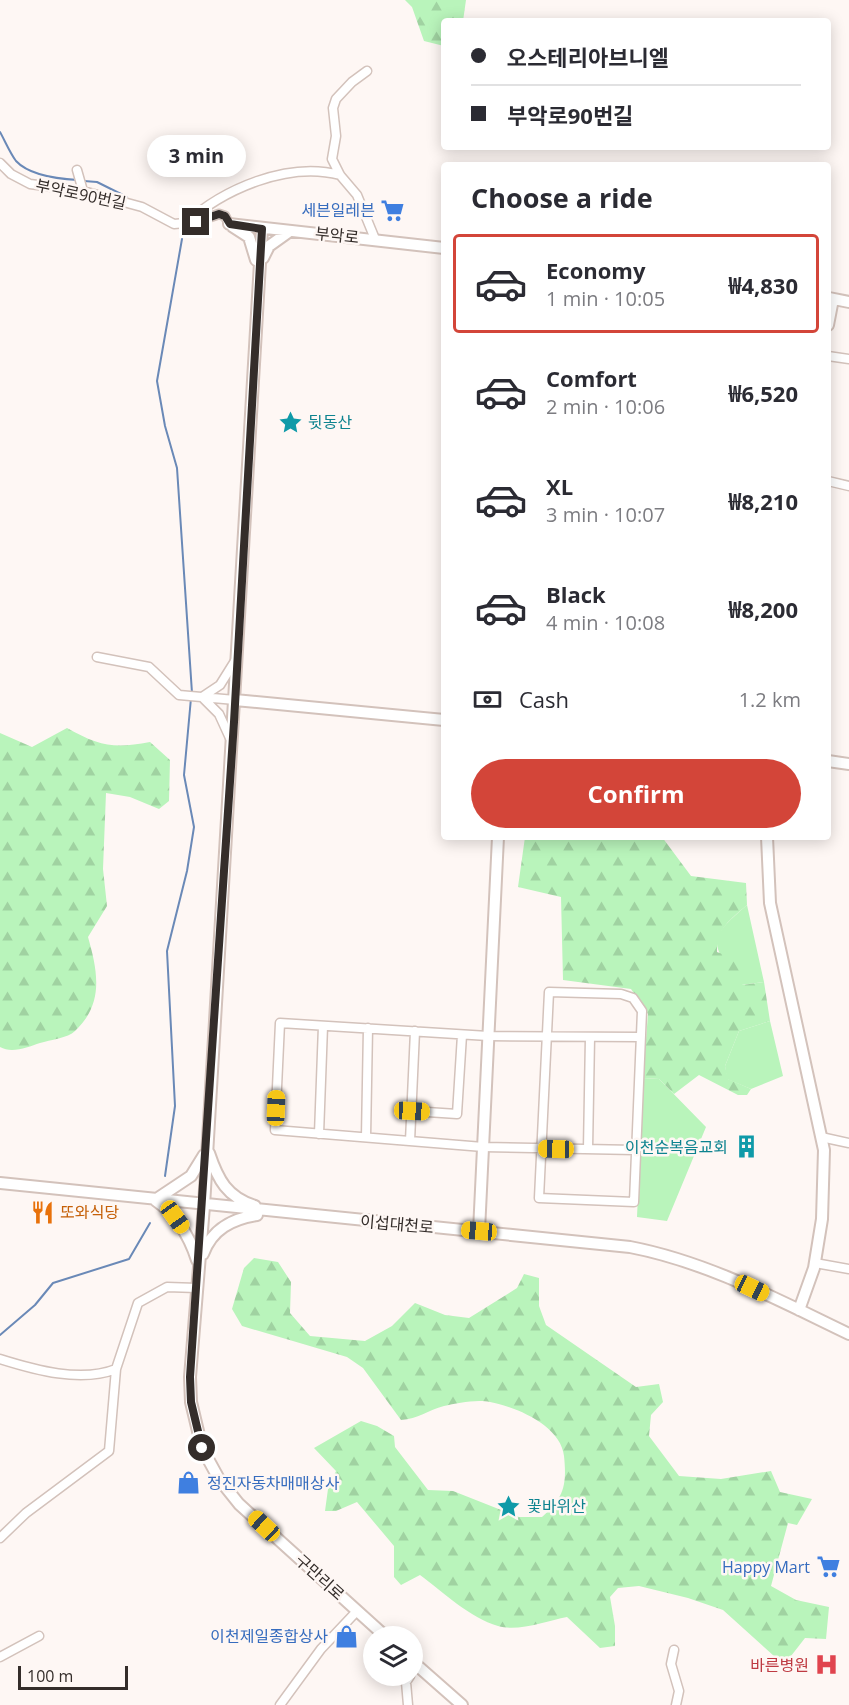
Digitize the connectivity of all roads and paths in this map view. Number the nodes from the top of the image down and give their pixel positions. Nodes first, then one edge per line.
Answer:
1 (367, 71) dead end
2 (0, 163) edge
3 (77, 170) dead end
4 (340, 175) junction
5 (83, 191) junction
6 (185, 224) junction
7 (230, 224) junction
8 (262, 229) junction
9 (290, 231) junction
10 (375, 239) junction
11 (441, 248) edge
12 (259, 273) junction
13 (831, 299) edge
14 (849, 302) edge
15 (831, 356) edge
16 (849, 359) edge
17 (831, 482) edge
18 (849, 486) edge
19 (238, 656) junction
20 (96, 657) dead end
21 (202, 697) junction
22 (235, 700) junction
23 (441, 720) edge
24 (232, 744) junction
25 (831, 761) edge
26 (849, 764) edge
27 (498, 840) edge
28 (767, 840) edge
29 (324, 1026) junction
30 (368, 1028) junction
31 (415, 1031) junction
32 (462, 1035) junction
33 (488, 1036) junction
34 (546, 1036) junction
35 (590, 1036) junction
36 (640, 1037) junction
37 (412, 1111) junction
38 (319, 1134) junction
39 (366, 1137) junction
40 (821, 1137) junction
41 (410, 1141) junction
42 (849, 1143) edge
43 (207, 1146) junction
44 (483, 1147) junction
45 (540, 1148) junction
46 (588, 1149) junction
47 (635, 1150) junction
48 (0, 1183) edge
49 (155, 1200) junction
50 (204, 1206) junction
51 (275, 1212) junction
52 (479, 1231) junction
53 (815, 1263) junction
54 (198, 1265) junction
55 (849, 1269) edge
56 (197, 1288) junction
57 (799, 1310) junction
58 (849, 1334) edge
59 (0, 1359) edge
60 (116, 1369) junction
61 (0, 1538) edge
62 (357, 1611) junction
63 (374, 1626) edge
64 (39, 1636) dead end
65 (674, 1650) dead end
66 (0, 1657) edge
67 (423, 1673) edge
68 (406, 1686) edge
69 (280, 1705) edge
70 (408, 1705) edge
71 (462, 1705) edge
72 (676, 1705) edge

1 - 4 street
2 - 5 street, 부악로90번길
3 - 5 street
4 - 6 street
4 - 10 street
5 - 6 street, 부악로90번길
6 - 7 street
7 - 8 street, 부악로
7 - 12 street
8 - 9 street, 부악로
8 - 12 street, 구만리로
9 - 10 street, 부악로
9 - 12 street
10 - 11 street, 부악로
12 - 19 street, 구만리로
13 - 14 street
15 - 16 street
17 - 18 street
19 - 21 street
19 - 22 street, 구만리로
20 - 21 street
21 - 22 street
21 - 24 street
22 - 23 street
22 - 24 street, 구만리로
24 - 43 street, 구만리로
25 - 26 street
27 - 33 street
28 - 40 street
29 - 30 street
29 - 38 street
29 - 38 street
30 - 31 street
30 - 39 street
31 - 32 street
31 - 37 street
32 - 33 street
32 - 37 street
33 - 34 street
33 - 44 street
34 - 35 street
34 - 36 street
34 - 45 street
35 - 36 street
35 - 46 street
36 - 47 street
37 - 41 street
38 - 39 street
39 - 41 street
40 - 42 street
40 - 53 street
41 - 44 street
43 - 49 street
43 - 50 street, 구만리로
43 - 51 street
44 - 45 street
44 - 52 street
45 - 46 street
45 - 47 street
46 - 47 street
48 - 49 street, 이섭대천로
49 - 50 street, 이섭대천로
49 - 54 street
50 - 51 street, 이섭대천로
50 - 54 street, 구만리로
51 - 52 street, 이섭대천로
51 - 54 street
52 - 57 street, 이섭대천로
53 - 55 street
53 - 57 street
54 - 56 street, 구만리로
56 - 60 street
56 - 62 street, 구만리로
57 - 58 street, 이섭대천로
59 - 60 street
60 - 61 street
62 - 63 street, 구만리로
62 - 69 street, 구만리로
64 - 66 street
65 - 72 street
67 - 71 street
68 - 70 street

